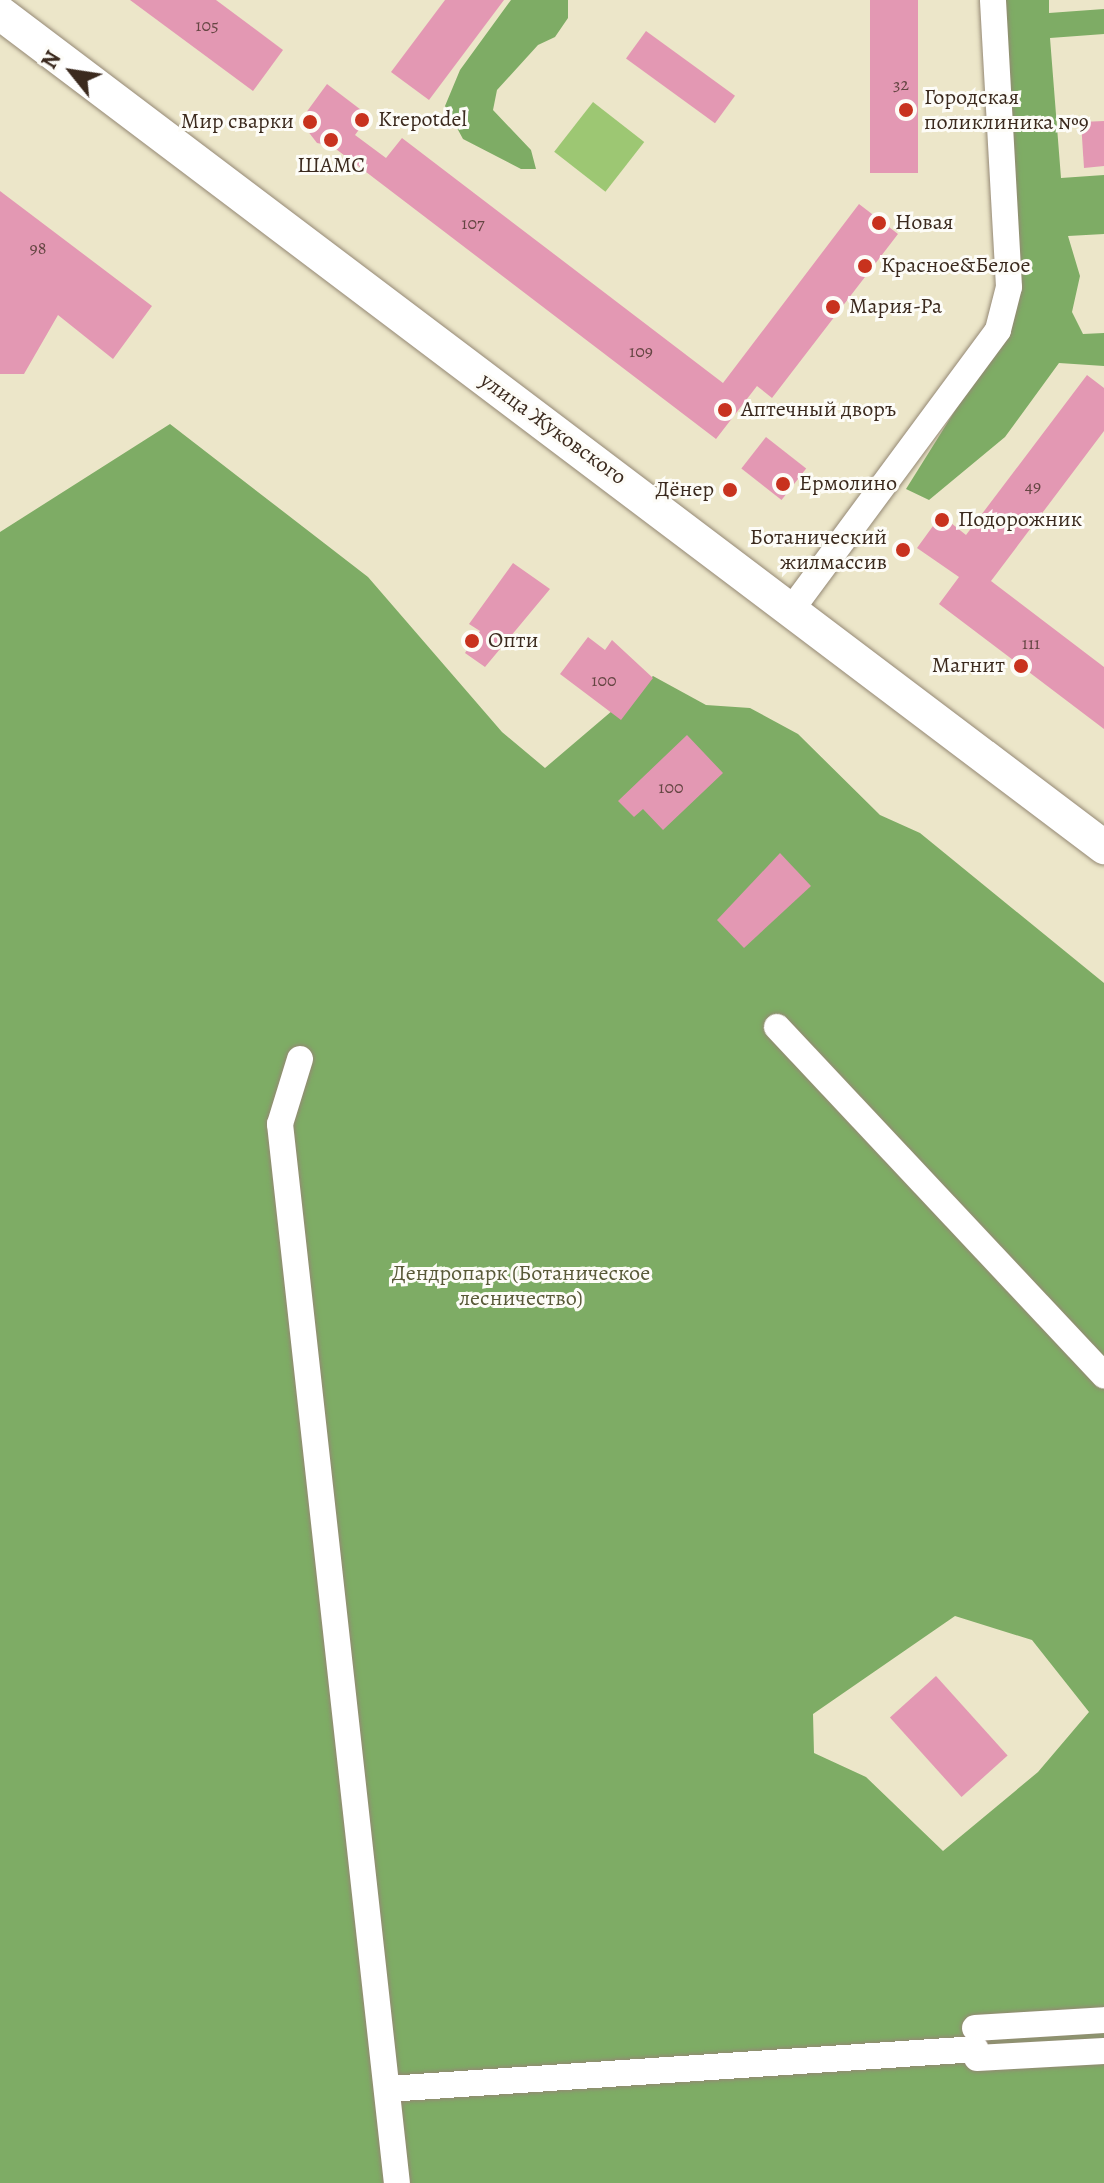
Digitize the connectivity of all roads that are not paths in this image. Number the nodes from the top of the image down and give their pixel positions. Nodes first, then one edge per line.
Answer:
1 (993, 0) edge
2 (0, 13) edge
3 (794, 606) junction
4 (1104, 847) edge
5 (777, 1027) dead end
6 (300, 1059) dead end
7 (1104, 1375) edge
8 (1104, 2020) edge
9 (976, 2045) junction
10 (1104, 2051) edge
11 (388, 2089) junction
12 (397, 2183) edge

1 - 3 street
2 - 3 main road, улица Жуковского
3 - 4 main road, улица Жуковского
5 - 7 street
6 - 11 street
8 - 9 street
9 - 10 street
9 - 11 street
11 - 12 street

